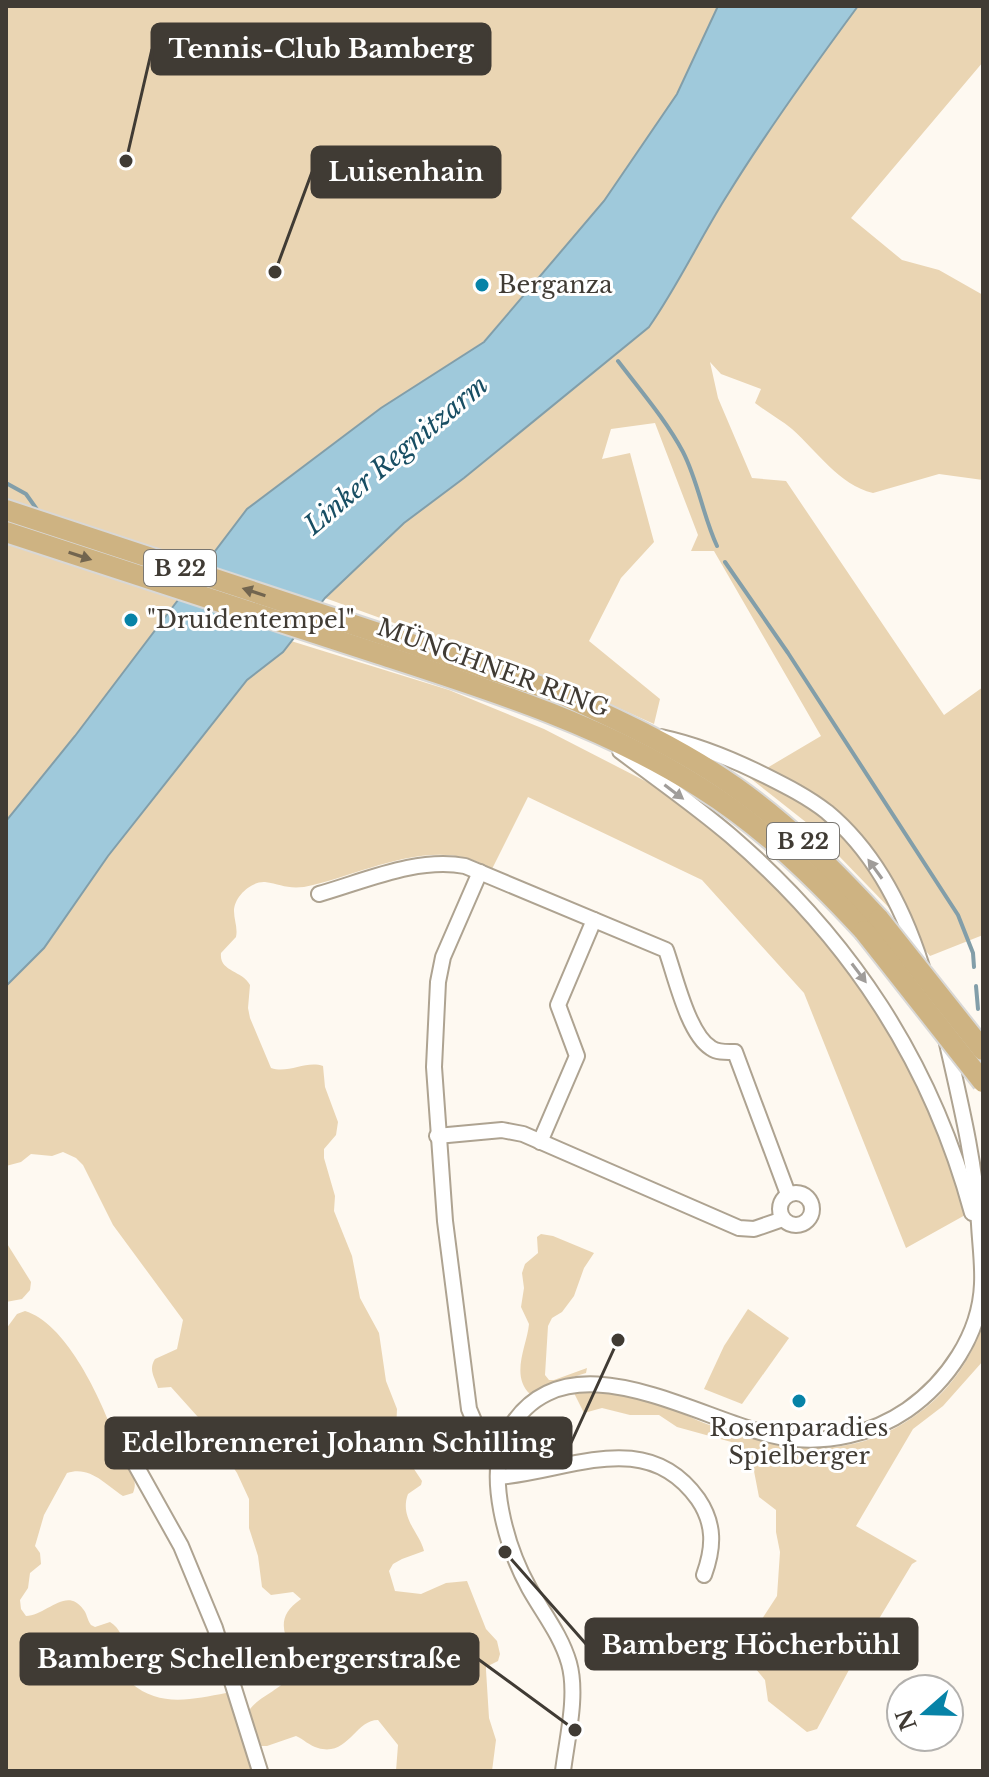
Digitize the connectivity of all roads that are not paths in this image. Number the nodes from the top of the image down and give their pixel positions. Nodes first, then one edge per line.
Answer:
1 (6, 510) edge
2 (6, 532) edge
3 (348, 634) junction
4 (590, 728) junction
5 (645, 733) junction
6 (480, 872) junction
7 (319, 894) dead end
8 (594, 920) junction
9 (872, 925) junction
10 (983, 1050) edge
11 (955, 1080) junction
12 (983, 1082) edge
13 (437, 1136) junction
14 (948, 1137) junction
15 (540, 1142) junction
16 (788, 1194) junction
17 (783, 1219) junction
18 (980, 1241) junction
19 (125, 1446) dead end
20 (500, 1451) junction
21 (498, 1477) junction
22 (704, 1575) dead end
23 (260, 1771) edge
24 (563, 1771) edge

3 -> 1 main road, MÜNCHNER RING / B 22
2 -> 3 main road, MÜNCHNER RING / B 22
3 - 4 main road, MÜNCHNER RING / B 22
3 - 5 main road, MÜNCHNER RING / B 22
4 - 9 main road, MÜNCHNER RING / B 22
4 -> 14 street
5 - 9 main road, MÜNCHNER RING / B 22
11 -> 5 street
6 - 7 street
6 - 8 street
6 - 13 street
8 - 15 street
8 - 16 street
9 - 10 main road, MÜNCHNER RING / B 22, bridge
9 - 12 main road, MÜNCHNER RING / B 22, bridge
11 - 14 street
11 - 18 street
13 - 15 street
13 - 20 street
14 - 18 street
15 - 17 street
16 - 17 street
16 - 17 street
18 - 20 street
19 - 23 street
20 - 21 street
21 - 22 street
21 - 24 street

